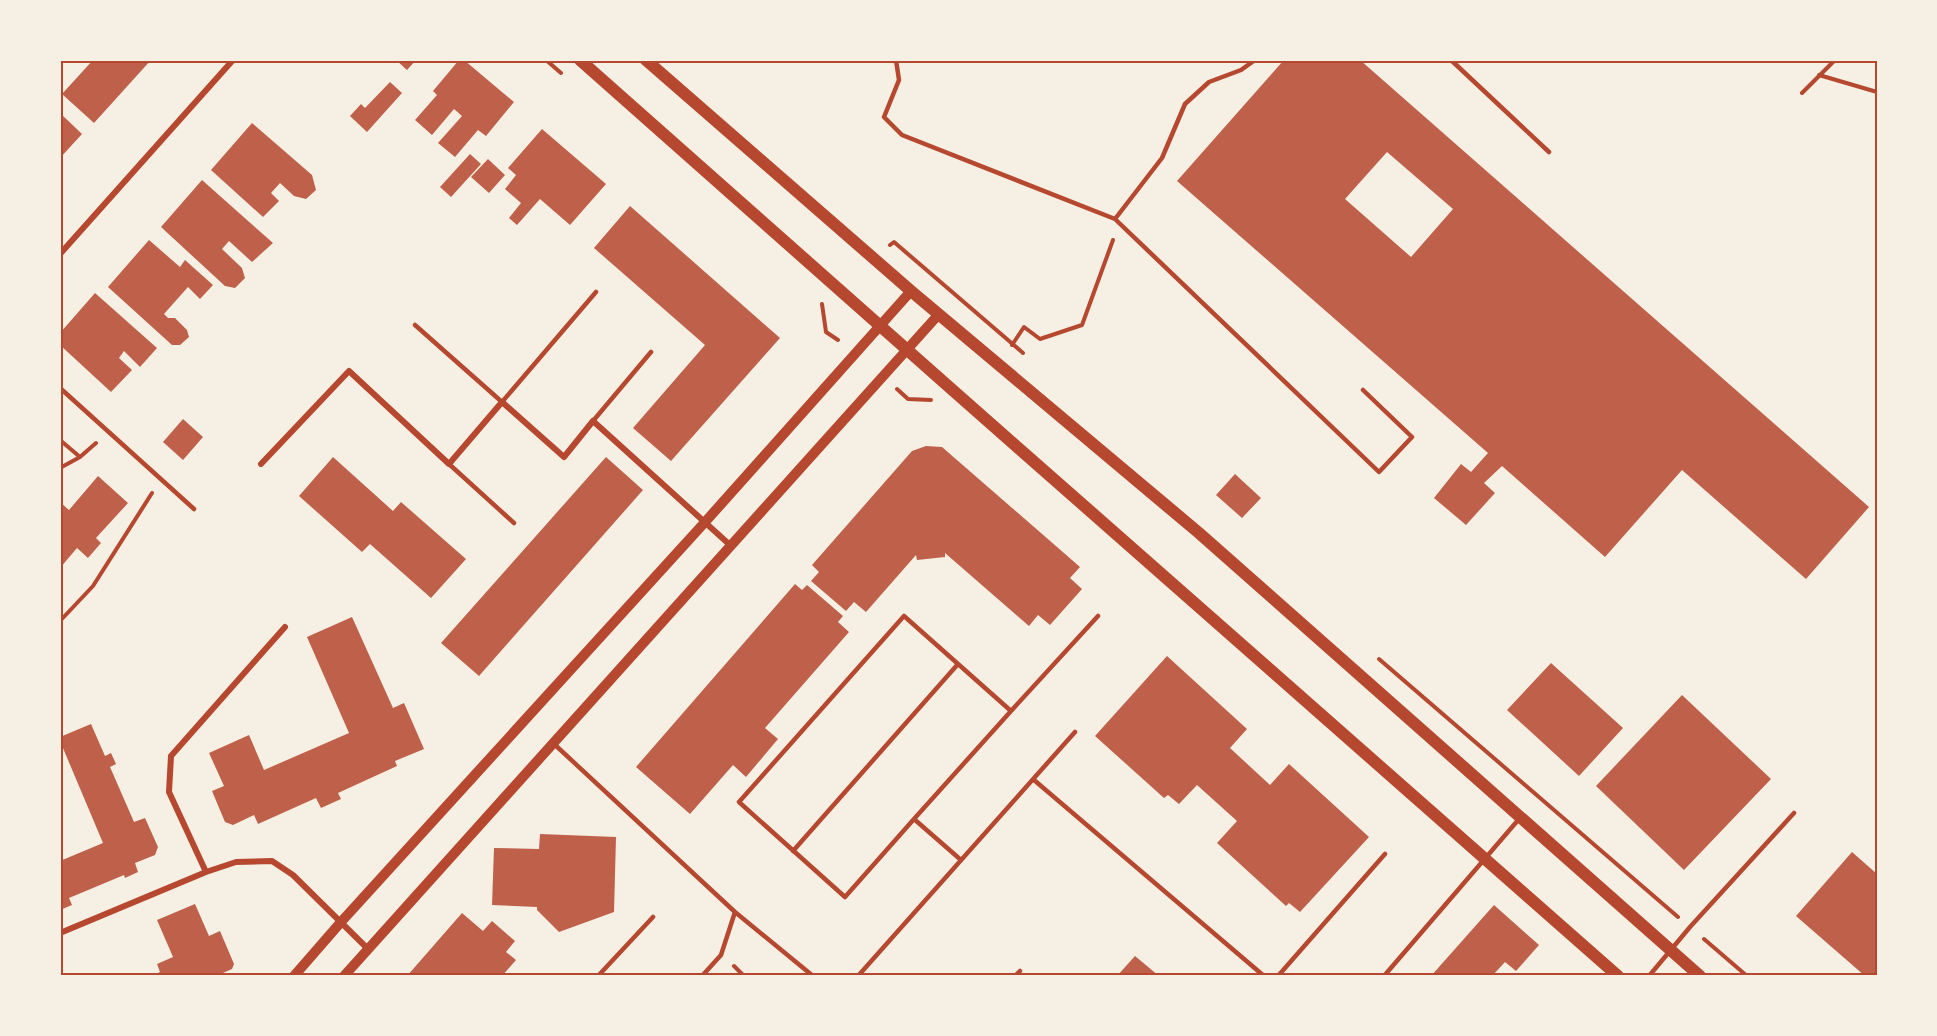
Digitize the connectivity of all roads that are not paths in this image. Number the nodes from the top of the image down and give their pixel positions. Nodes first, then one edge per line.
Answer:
1 (233, 60) edge
2 (580, 60) edge
3 (646, 60) edge
4 (898, 60) edge
5 (1255, 60) edge
6 (1451, 60) edge
7 (1550, 152) dead end
8 (1117, 221) junction
9 (60, 254) edge
10 (911, 291) junction
11 (596, 292) dead end
12 (939, 314) junction
13 (415, 325) dead end
14 (881, 325) junction
15 (906, 349) junction
16 (651, 352) dead end
17 (60, 388) edge
18 (1363, 390) dead end
19 (502, 402) junction
20 (594, 421) junction
21 (261, 464) dead end
22 (449, 464) junction
23 (194, 509) dead end
24 (706, 521) junction
25 (514, 523) dead end
26 (730, 545) junction
27 (1098, 616) dead end
28 (285, 627) dead end
29 (958, 664) junction
30 (1011, 711) junction
31 (1076, 732) dead end
32 (553, 743) junction
33 (1034, 780) junction
34 (1794, 813) dead end
35 (1520, 817) junction
36 (914, 819) junction
37 (793, 851) junction
38 (1385, 854) dead end
39 (1485, 858) junction
40 (961, 860) junction
41 (206, 872) junction
42 (735, 912) junction
43 (653, 917) dead end
44 (341, 921) junction
45 (60, 933) edge
46 (368, 949) junction
47 (1671, 951) junction
48 (1020, 971) dead end
49 (294, 976) edge
50 (344, 976) edge
51 (598, 976) edge
52 (702, 976) edge
53 (813, 976) edge
54 (858, 976) edge
55 (1015, 976) edge
56 (1264, 976) edge
57 (1278, 976) edge
58 (1384, 976) edge
59 (1618, 976) edge
60 (1649, 976) edge
61 (1700, 976) edge

1 - 9 street
2 - 14 main road
3 - 10 main road
4 - 8 lane
5 - 8 lane
6 - 7 lane
8 - 18 lane
10 - 12 main road
10 - 14 street
11 - 19 lane
12 - 15 street
12 - 35 main road
13 - 19 lane
14 - 15 main road
14 - 24 street
15 - 26 street
15 - 39 main road
16 - 20 lane
17 - 23 lane
19 - 20 street
19 - 22 street
20 - 24 street
21 - 22 street
22 - 25 lane
24 - 26 street
24 - 44 street
26 - 32 street
27 - 30 lane
28 - 41 street
29 - 30 lane
29 - 37 lane
29 - 37 lane
30 - 36 lane
31 - 33 lane
32 - 42 lane
32 - 46 street
33 - 40 lane
33 - 56 lane
34 - 47 lane
35 - 39 lane
35 - 47 main road
36 - 37 lane
36 - 40 lane
38 - 57 lane
39 - 58 lane
39 - 59 main road
40 - 54 lane
41 - 44 street
41 - 45 street
42 - 52 lane
42 - 53 lane
43 - 51 lane
44 - 46 street
44 - 49 street
46 - 50 street
47 - 60 lane
47 - 61 main road
48 - 55 lane

